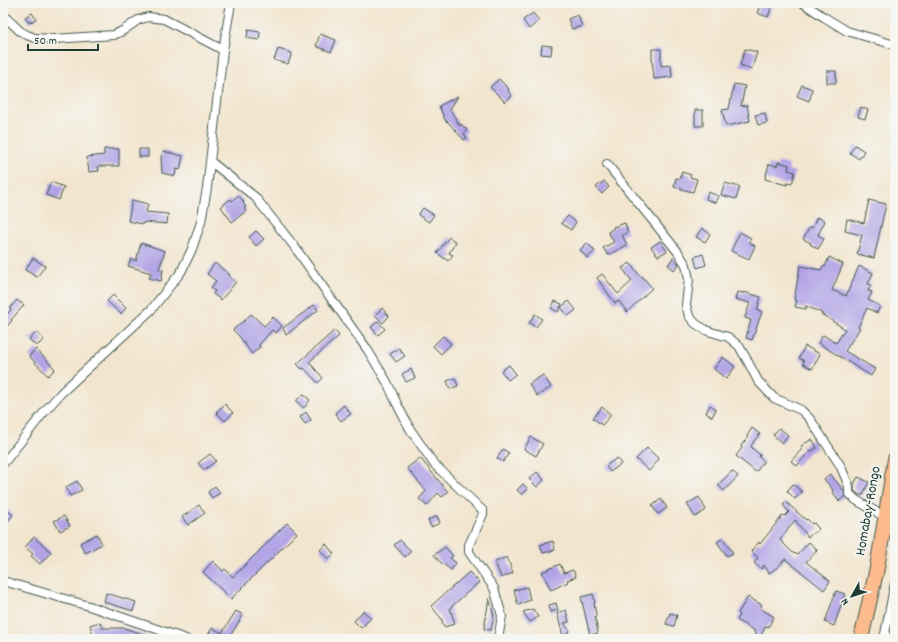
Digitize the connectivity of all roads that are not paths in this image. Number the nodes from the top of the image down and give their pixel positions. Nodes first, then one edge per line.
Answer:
1 (231, 3) edge
2 (803, 3) edge
3 (3, 15) edge
4 (895, 45) edge
5 (223, 50) junction
6 (210, 161) junction
7 (607, 164) dead end
8 (895, 459) edge
9 (3, 464) edge
10 (890, 518) edge
11 (3, 581) edge
12 (895, 583) edge
13 (186, 639) edge
14 (498, 639) edge
15 (861, 639) edge
16 (884, 639) edge

1 - 5 street
2 - 4 street
3 - 5 street
5 - 6 street
6 - 9 street
6 - 14 street
7 - 10 street
8 - 10 highway, Homabay-Rongo
10 - 15 highway, Homabay-Rongo
11 - 13 street
12 - 16 street

